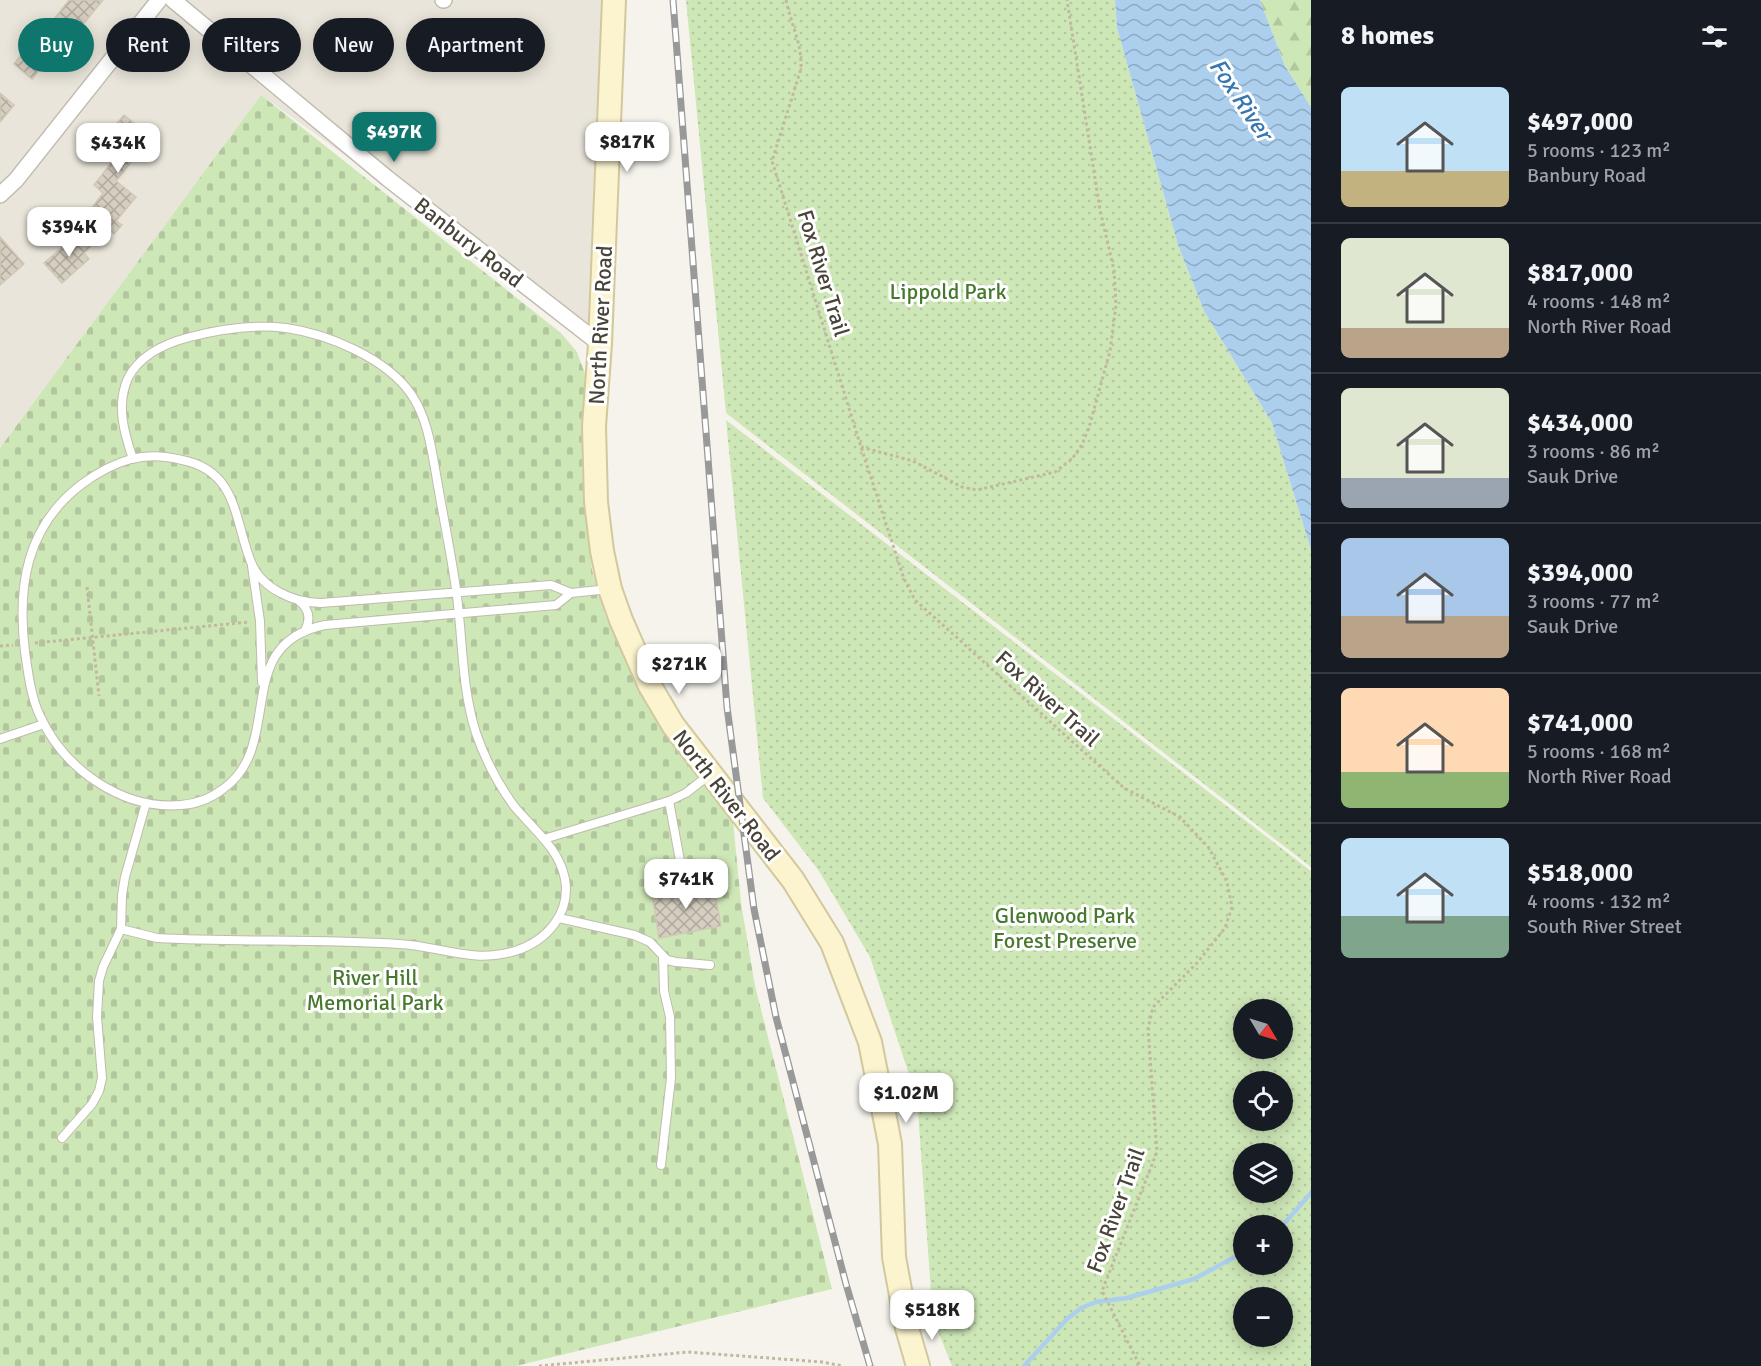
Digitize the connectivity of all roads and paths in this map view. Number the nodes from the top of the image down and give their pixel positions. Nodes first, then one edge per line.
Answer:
1 (159, 0) edge
2 (173, 0) edge
3 (614, 0) edge
4 (786, 0) edge
5 (1067, 0) edge
6 (0, 195) edge
7 (600, 344) junction
8 (861, 447) junction
9 (133, 459) junction
10 (251, 562) junction
11 (87, 587) dead end
12 (610, 589) junction
13 (456, 592) junction
14 (571, 593) junction
15 (298, 600) junction
16 (457, 614) junction
17 (260, 621) junction
18 (304, 632) junction
19 (92, 637) junction
20 (24, 644) junction
21 (0, 646) edge
22 (262, 693) junction
23 (99, 696) dead end
24 (44, 724) junction
25 (0, 739) edge
26 (710, 774) junction
27 (669, 801) junction
28 (146, 803) junction
29 (544, 839) junction
30 (683, 877) dead end
31 (559, 918) junction
32 (121, 929) junction
33 (663, 956) junction
34 (710, 965) dead end
35 (62, 1138) dead end
36 (661, 1165) dead end
37 (539, 1366) edge
38 (843, 1366) edge
39 (918, 1366) edge
40 (1140, 1366) edge

1 - 6 street
2 - 7 street, Banbury Road
3 - 7 main road, North River Road
4 - 8 path, Fox River Trail
5 - 8 path
7 - 12 main road, North River Road
8 - 40 path, Fox River Trail
9 - 10 lane
9 - 13 lane
9 - 20 lane
10 - 15 lane
10 - 17 lane
11 - 19 path
12 - 14 lane
12 - 26 main road, North River Road
13 - 14 lane
13 - 15 lane
13 - 16 lane
14 - 16 lane
15 - 18 lane
16 - 18 lane
16 - 29 lane
17 - 19 path
17 - 22 lane
18 - 22 lane
19 - 20 path
19 - 23 path
20 - 21 path
20 - 24 lane
22 - 28 lane
24 - 25 lane
24 - 28 lane
26 - 27 lane
26 - 39 main road, North River Road
27 - 29 lane
27 - 30 lane
28 - 32 lane
29 - 31 lane
31 - 32 lane
31 - 33 lane
32 - 35 lane
33 - 34 lane
33 - 36 lane
37 - 38 path

